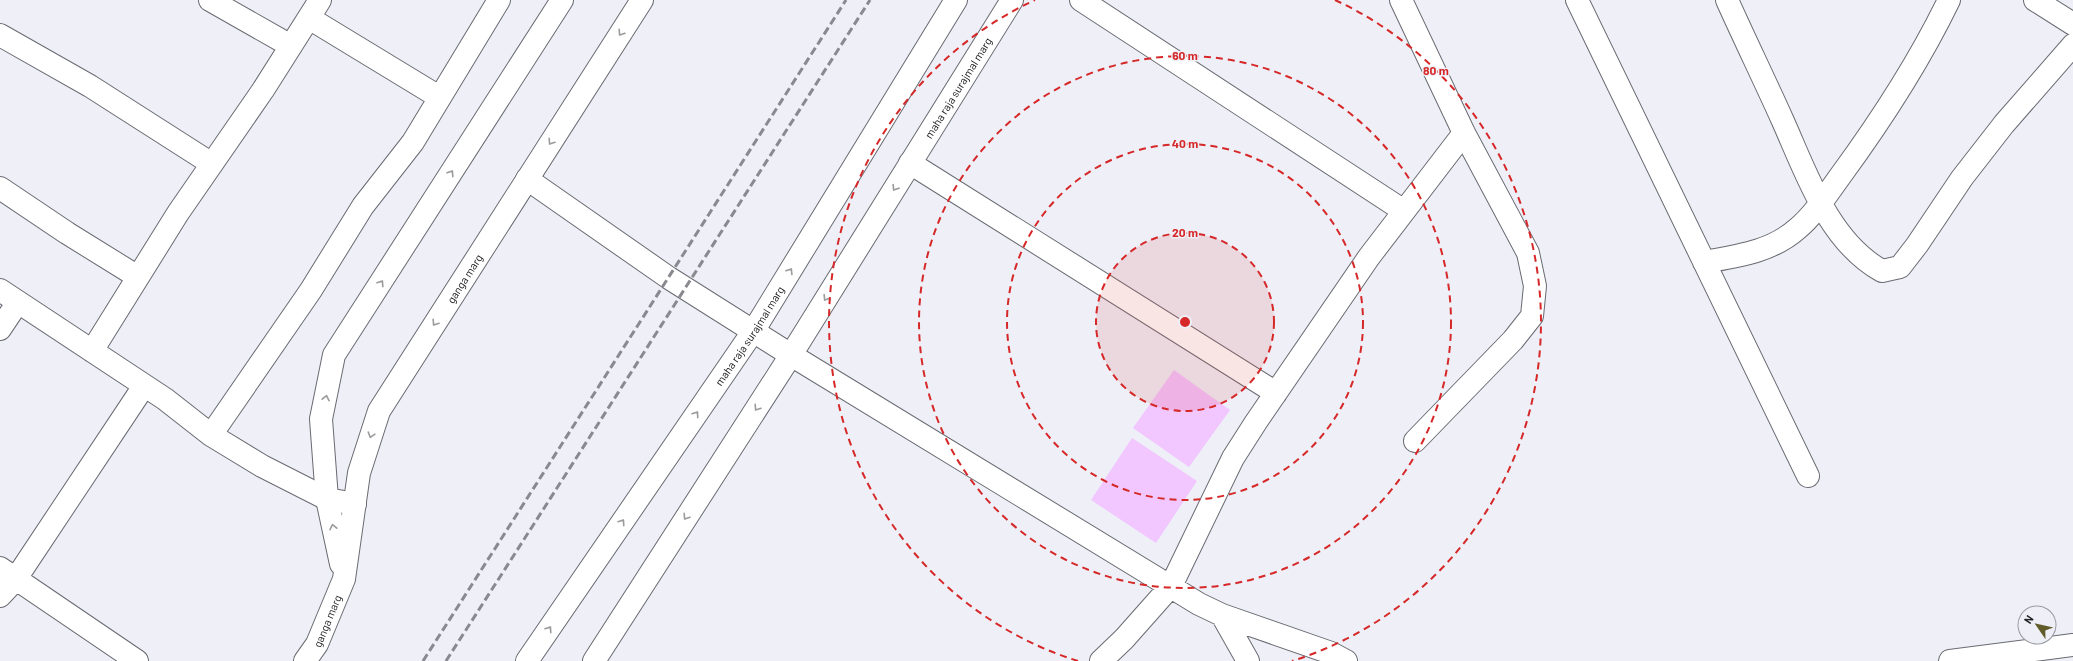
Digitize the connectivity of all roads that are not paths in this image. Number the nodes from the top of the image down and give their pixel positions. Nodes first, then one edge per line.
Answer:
1 (210, 0) edge
2 (320, 0) edge
3 (499, 0) edge
4 (562, 0) edge
5 (642, 0) edge
6 (956, 0) edge
7 (1012, 0) edge
8 (1081, 0) edge
9 (1401, 0) edge
10 (1577, 0) edge
11 (1727, 0) edge
12 (1949, 0) edge
13 (2035, 0) edge
14 (309, 18) junction
15 (2073, 24) edge
16 (0, 35) edge
17 (2073, 45) edge
18 (291, 46) junction
19 (439, 97) junction
20 (1464, 133) junction
21 (910, 163) junction
22 (212, 164) junction
23 (527, 179) junction
24 (0, 188) edge
25 (1820, 203) junction
26 (1404, 211) junction
27 (1704, 262) junction
28 (138, 277) junction
29 (0, 290) edge
30 (18, 302) junction
31 (0, 329) edge
32 (754, 330) junction
33 (92, 351) junction
34 (791, 355) junction
35 (144, 386) junction
36 (1276, 393) junction
37 (211, 435) junction
38 (1416, 441) dead end
39 (1808, 476) dead end
40 (327, 499) junction
41 (355, 504) junction
42 (7, 574) edge
43 (344, 579) junction
44 (1171, 586) junction
45 (0, 596) edge
46 (1222, 614) junction
47 (2073, 645) edge
48 (137, 661) edge
49 (305, 661) edge
50 (527, 661) edge
51 (594, 661) edge
52 (1101, 661) edge
53 (1248, 661) edge
54 (1346, 661) edge
55 (1950, 661) edge

1 - 18 street
2 - 14 street
3 - 19 street
40 -> 4 street
5 -> 23 street, ganga marg
32 -> 6 street, maha raja surajmal marg
7 - 21 street, maha raja surajmal marg
8 - 26 street
9 - 20 street
10 - 27 street
11 - 25 street
12 - 25 street
13 - 15 street
14 - 18 street
14 - 19 street
16 - 22 street
17 - 25 street
18 - 22 street
19 - 37 street
20 - 26 street
20 - 38 street
21 -> 34 street, maha raja surajmal marg
21 - 36 street
22 - 28 street
23 - 32 street
23 -> 41 street, ganga marg
24 - 28 street
25 - 27 street
26 - 36 street
27 - 39 street
28 - 33 street
29 - 30 street
30 - 31 street
30 - 33 street
32 - 34 street
50 -> 32 street, maha raja surajmal marg
33 - 35 street
34 - 44 street
34 -> 51 street, maha raja surajmal marg
35 - 37 street
35 - 42 street
36 - 44 street
37 - 40 street
40 - 41 street
43 -> 40 street
41 - 43 street, ganga marg
42 - 45 street
42 - 48 street
43 - 49 street, ganga marg
44 - 46 street
44 - 52 street
46 - 53 street
46 - 54 street
47 - 55 street

